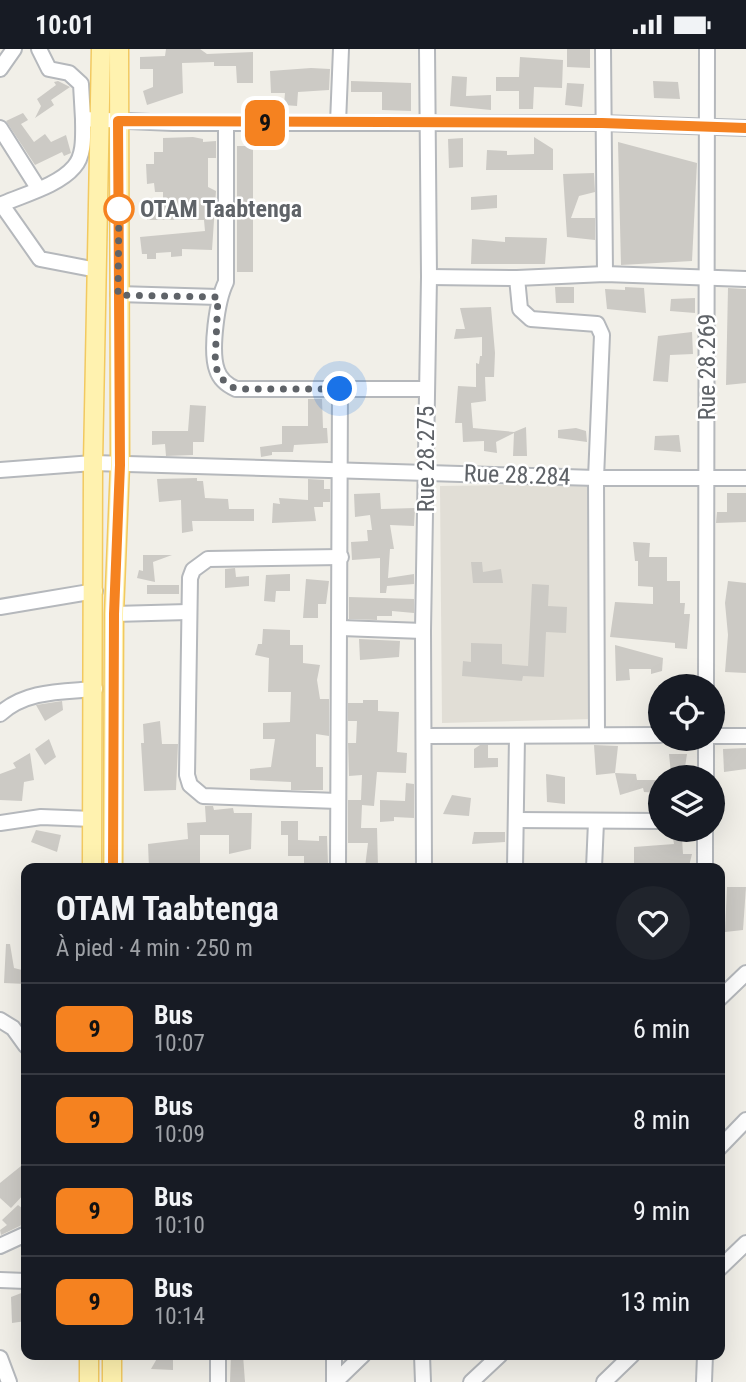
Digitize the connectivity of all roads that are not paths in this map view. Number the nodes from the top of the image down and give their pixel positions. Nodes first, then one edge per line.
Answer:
1 (14, 49) edge
2 (39, 49) edge
3 (100, 49) edge
4 (119, 49) edge
5 (341, 49) edge
6 (427, 49) edge
7 (603, 49) edge
8 (708, 49) edge
9 (0, 69) edge
10 (92, 119) junction
11 (118, 121) junction
12 (338, 123) junction
13 (602, 123) junction
14 (226, 124) junction
15 (427, 124) junction
16 (706, 127) junction
17 (0, 128) edge
18 (746, 128) edge
19 (38, 188) junction
20 (1, 205) edge
21 (97, 270) junction
22 (605, 274) junction
23 (429, 277) junction
24 (517, 278) junction
25 (746, 279) edge
26 (708, 280) junction
27 (118, 295) junction
28 (218, 297) junction
29 (340, 389) junction
30 (427, 390) junction
31 (93, 463) junction
32 (120, 465) junction
33 (341, 469) junction
34 (0, 470) edge
35 (427, 471) junction
36 (596, 478) junction
37 (746, 478) edge
38 (707, 479) junction
39 (341, 557) junction
40 (94, 591) junction
41 (0, 607) edge
42 (188, 612) junction
43 (114, 614) junction
44 (341, 628) junction
45 (423, 631) junction
46 (706, 674) edge
47 (95, 689) junction
48 (0, 714) edge
49 (597, 735) junction
50 (425, 736) junction
51 (517, 736) junction
52 (648, 736) edge
53 (725, 736) edge
54 (746, 736) edge
55 (338, 801) junction
56 (93, 819) junction
57 (517, 820) junction
58 (648, 821) edge
59 (596, 822) junction
60 (0, 823) edge
61 (705, 842) edge
62 (92, 863) edge
63 (113, 863) edge
64 (338, 863) edge
65 (424, 863) edge
66 (514, 863) edge
67 (594, 863) edge
68 (705, 863) edge
69 (746, 973) edge
70 (725, 993) edge
71 (0, 1020) edge
72 (21, 1039) edge
73 (746, 1120) edge
74 (725, 1142) edge
75 (21, 1236) edge
76 (746, 1244) edge
77 (0, 1246) edge
78 (725, 1263) edge
79 (0, 1280) edge
80 (21, 1281) edge
81 (89, 1360) edge
82 (112, 1360) edge
83 (218, 1360) edge
84 (334, 1360) edge
85 (358, 1360) edge
86 (422, 1360) edge
87 (495, 1360) edge
88 (627, 1360) edge
89 (705, 1360) edge
90 (89, 1382) edge
91 (113, 1382) edge
92 (218, 1382) edge
93 (335, 1382) edge
94 (423, 1382) edge
95 (471, 1382) edge
96 (604, 1382) edge
97 (704, 1382) edge

1 - 9 street
2 - 10 street
3 - 10 main road
4 - 11 main road
5 - 12 street
6 - 15 street, Rue 28.275
7 - 13 street
8 - 16 street, Rue 28.269
10 - 11 street
10 - 19 street
10 - 21 main road
11 - 14 street
11 - 27 main road
12 - 14 street
12 - 15 street
13 - 15 street
13 - 16 street
13 - 22 street
14 - 28 street
15 - 23 street, Rue 28.275
16 - 18 street
16 - 26 street, Rue 28.269
17 - 19 street
19 - 20 street
20 - 21 street
21 - 31 main road
22 - 24 street
22 - 26 street
23 - 24 street
23 - 30 street, Rue 28.275
24 - 36 street
25 - 26 street
26 - 38 street, Rue 28.269
27 - 28 street
27 - 32 main road
28 - 29 street
29 - 30 street
29 - 33 street
30 - 35 street, Rue 28.275
31 - 32 street, Rue 28.284
31 - 34 street, Rue 28.284
31 - 40 main road
32 - 33 street, Rue 28.284
32 - 43 main road
33 - 35 street, Rue 28.284
33 - 39 street
35 - 36 street, Rue 28.284
35 - 45 street, Rue 28.275
36 - 38 street, Rue 28.284
36 - 49 street
37 - 38 street, Rue 28.284
38 - 46 street, Rue 28.269
39 - 42 street
39 - 44 street
40 - 41 street
40 - 47 main road
42 - 43 street
42 - 55 street
43 - 63 main road
44 - 45 street
44 - 55 street
45 - 50 street, Rue 28.275
47 - 48 street
47 - 56 main road
49 - 51 street
49 - 52 street
50 - 51 street
50 - 65 street, Rue 28.275
51 - 57 street
53 - 54 street
55 - 64 street
56 - 60 street
56 - 62 main road
57 - 59 street
57 - 66 street
58 - 59 street
59 - 67 street
61 - 68 street
69 - 70 street
71 - 72 street
73 - 74 street
75 - 77 street
76 - 78 street
79 - 80 street
81 - 90 main road
82 - 91 main road
83 - 92 street
84 - 93 street
85 - 93 street
86 - 94 street
87 - 95 street
88 - 96 street
89 - 97 street

